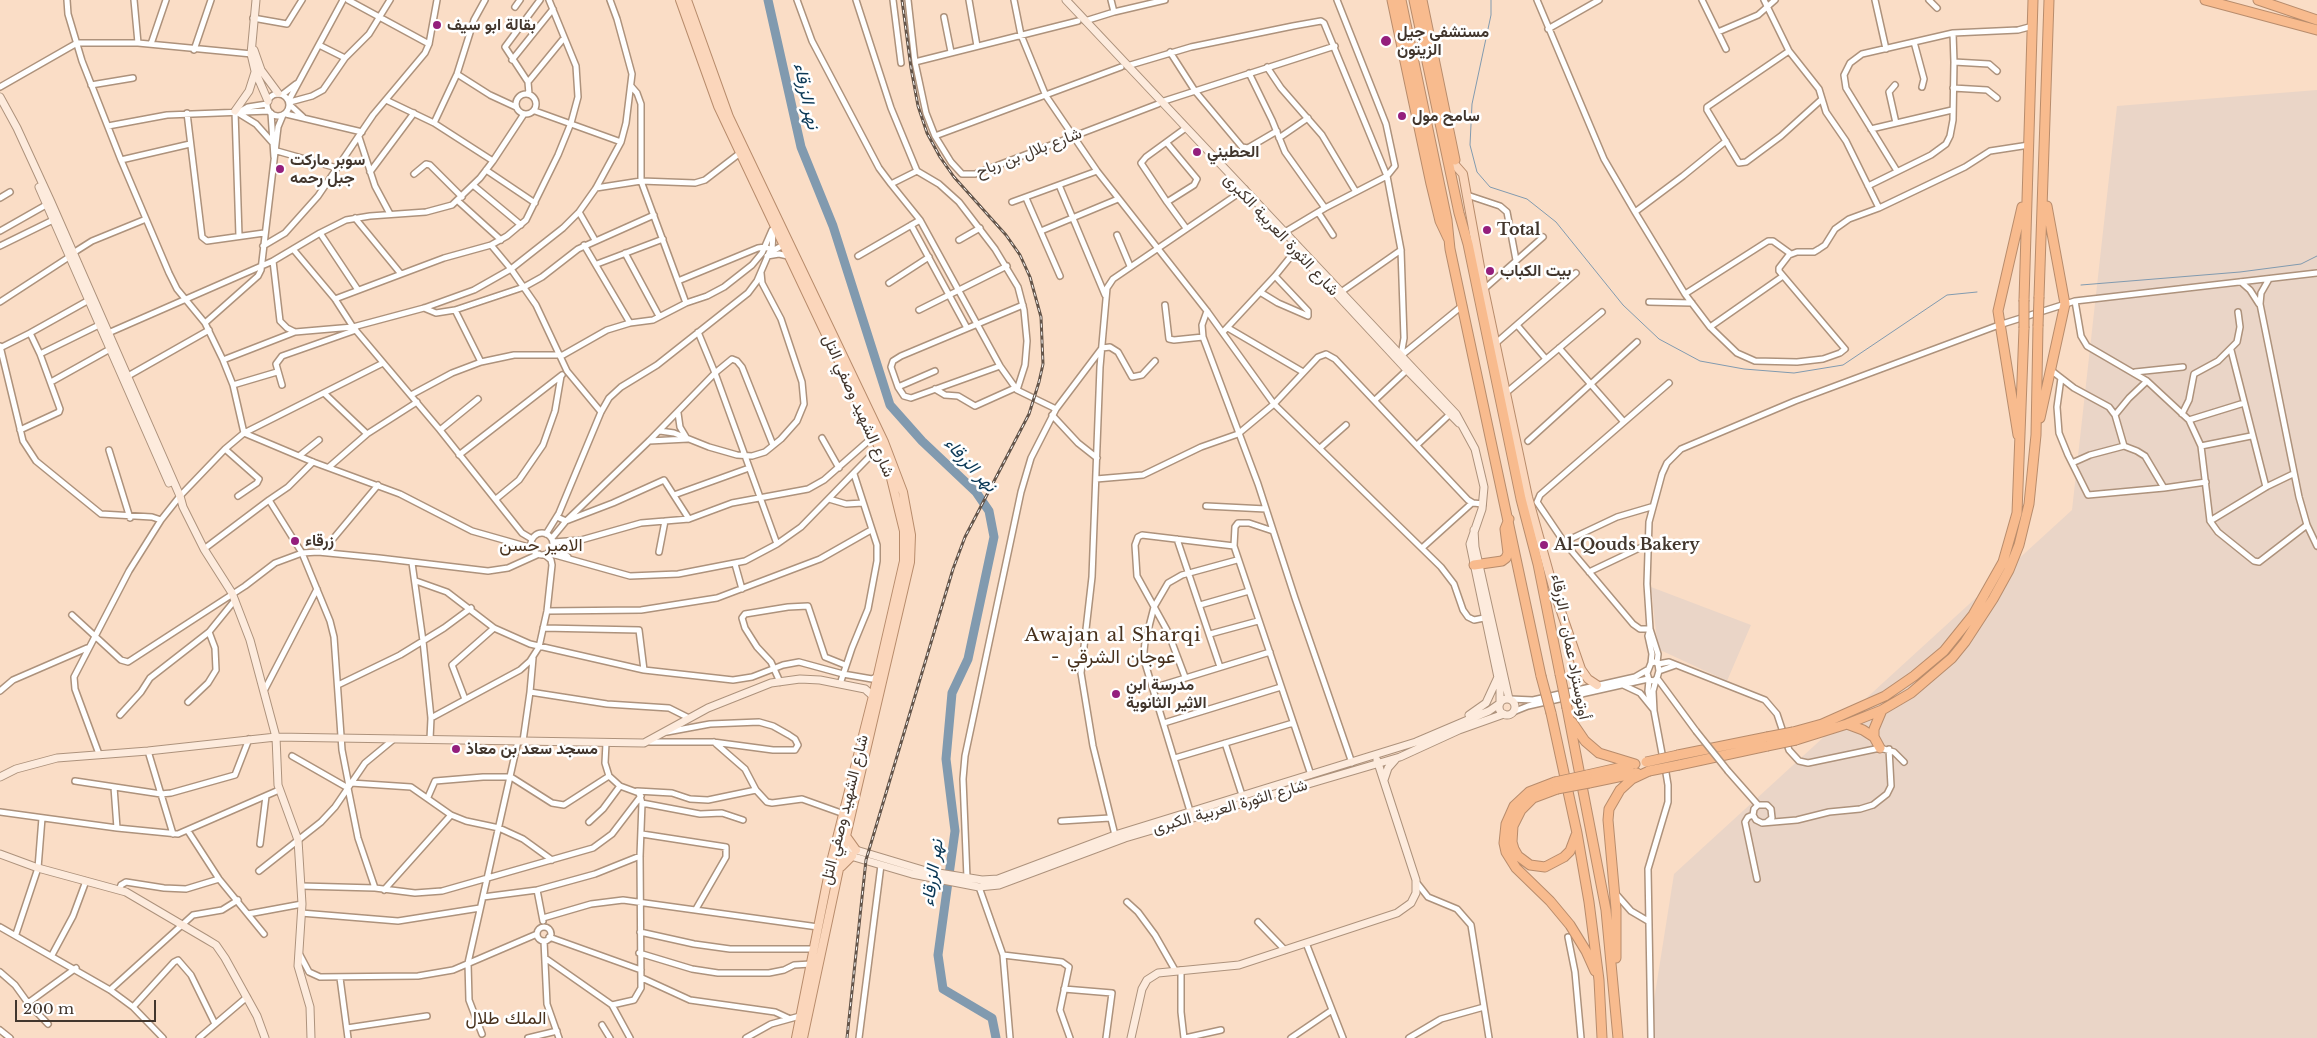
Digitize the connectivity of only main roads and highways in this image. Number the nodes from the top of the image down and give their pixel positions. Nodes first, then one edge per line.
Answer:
1 (680, 0) edge
2 (687, 0) edge
3 (1392, 0) edge
4 (1401, 0) edge
5 (1414, 0) edge
6 (1422, 0) edge
7 (2033, 0) edge
8 (2049, 0) edge
9 (2205, 0) edge
10 (2258, 0) edge
11 (2317, 20) edge
12 (2317, 30) edge
13 (1456, 166) junction
14 (2027, 187) junction
15 (2044, 189) junction
16 (1467, 237) junction
17 (1449, 240) junction
18 (787, 243) junction
19 (1482, 291) junction
20 (2036, 436) junction
21 (2021, 448) junction
22 (1509, 519) junction
23 (1543, 563) junction
24 (1521, 576) junction
25 (1597, 685) road end
26 (1882, 710) junction
27 (1570, 720) junction
28 (1847, 724) junction
29 (1795, 736) junction
30 (1874, 737) junction
31 (1884, 749) road end
32 (1635, 764) junction
33 (1646, 769) junction
34 (1588, 779) junction
35 (1556, 786) junction
36 (1576, 832) junction
37 (846, 836) junction
38 (839, 848) junction
39 (839, 868) junction
40 (1614, 978) junction
41 (1599, 980) junction
42 (796, 1038) edge
43 (803, 1038) edge
44 (1602, 1038) edge
45 (1618, 1038) edge

1 - 18 main road, شارع الشهيد وصفي التل
2 - 18 main road, شارع الشهيد وصفي التل
3 - 17 highway, أوتوستراد عمان - الزرقاء
4 - 17 highway, أوتوستراد عمان - الزرقاء
5 - 16 highway, أوتوستراد عمان - الزرقاء
6 - 13 highway, أوتوستراد عمان - الزرقاء
7 - 14 highway
8 - 15 highway
9 - 12 highway
10 - 11 highway
13 - 16 highway, أوتوستراد عمان - الزرقاء
13 - 19 main road
14 - 21 highway, bridge
14 - 21 highway
15 - 20 highway, bridge
15 - 20 highway
16 - 19 highway, أوتوستراد عمان - الزرقاء
17 - 22 highway, أوتوستراد عمان - الزرقاء
18 - 37 main road, شارع الشهيد وصفي التل
18 - 38 main road, شارع الشهيد وصفي التل
19 - 23 main road
19 - 23 highway, أوتوستراد عمان - الزرقاء
20 - 26 highway
21 - 29 highway
22 - 24 highway, أوتوستراد عمان - الزرقاء
22 - 24 highway
23 - 25 main road
23 - 27 highway, أوتوستراد عمان - الزرقاء, bridge
24 - 36 highway, أوتوستراد عمان - الزرقاء, bridge
26 - 28 highway
26 - 30 highway
27 - 32 highway
27 - 40 highway, أوتوستراد عمان - الزرقاء
28 - 29 highway
28 - 30 highway
29 - 33 highway, bridge
30 - 31 highway
32 - 33 highway
32 - 34 highway
33 - 34 highway
33 - 40 highway
34 - 35 highway, bridge
35 - 36 highway
35 - 41 highway
36 - 41 highway, أوتوستراد عمان - الزرقاء
37 - 38 main road, شارع الشهيد وصفي التل
37 - 39 main road
38 - 39 main road, شارع الشهيد وصفي التل
38 - 42 main road, شارع الشهيد وصفي التل
39 - 43 main road, شارع الشهيد وصفي التل
40 - 45 highway, أوتوستراد عمان - الزرقاء
41 - 44 highway, أوتوستراد عمان - الزرقاء

